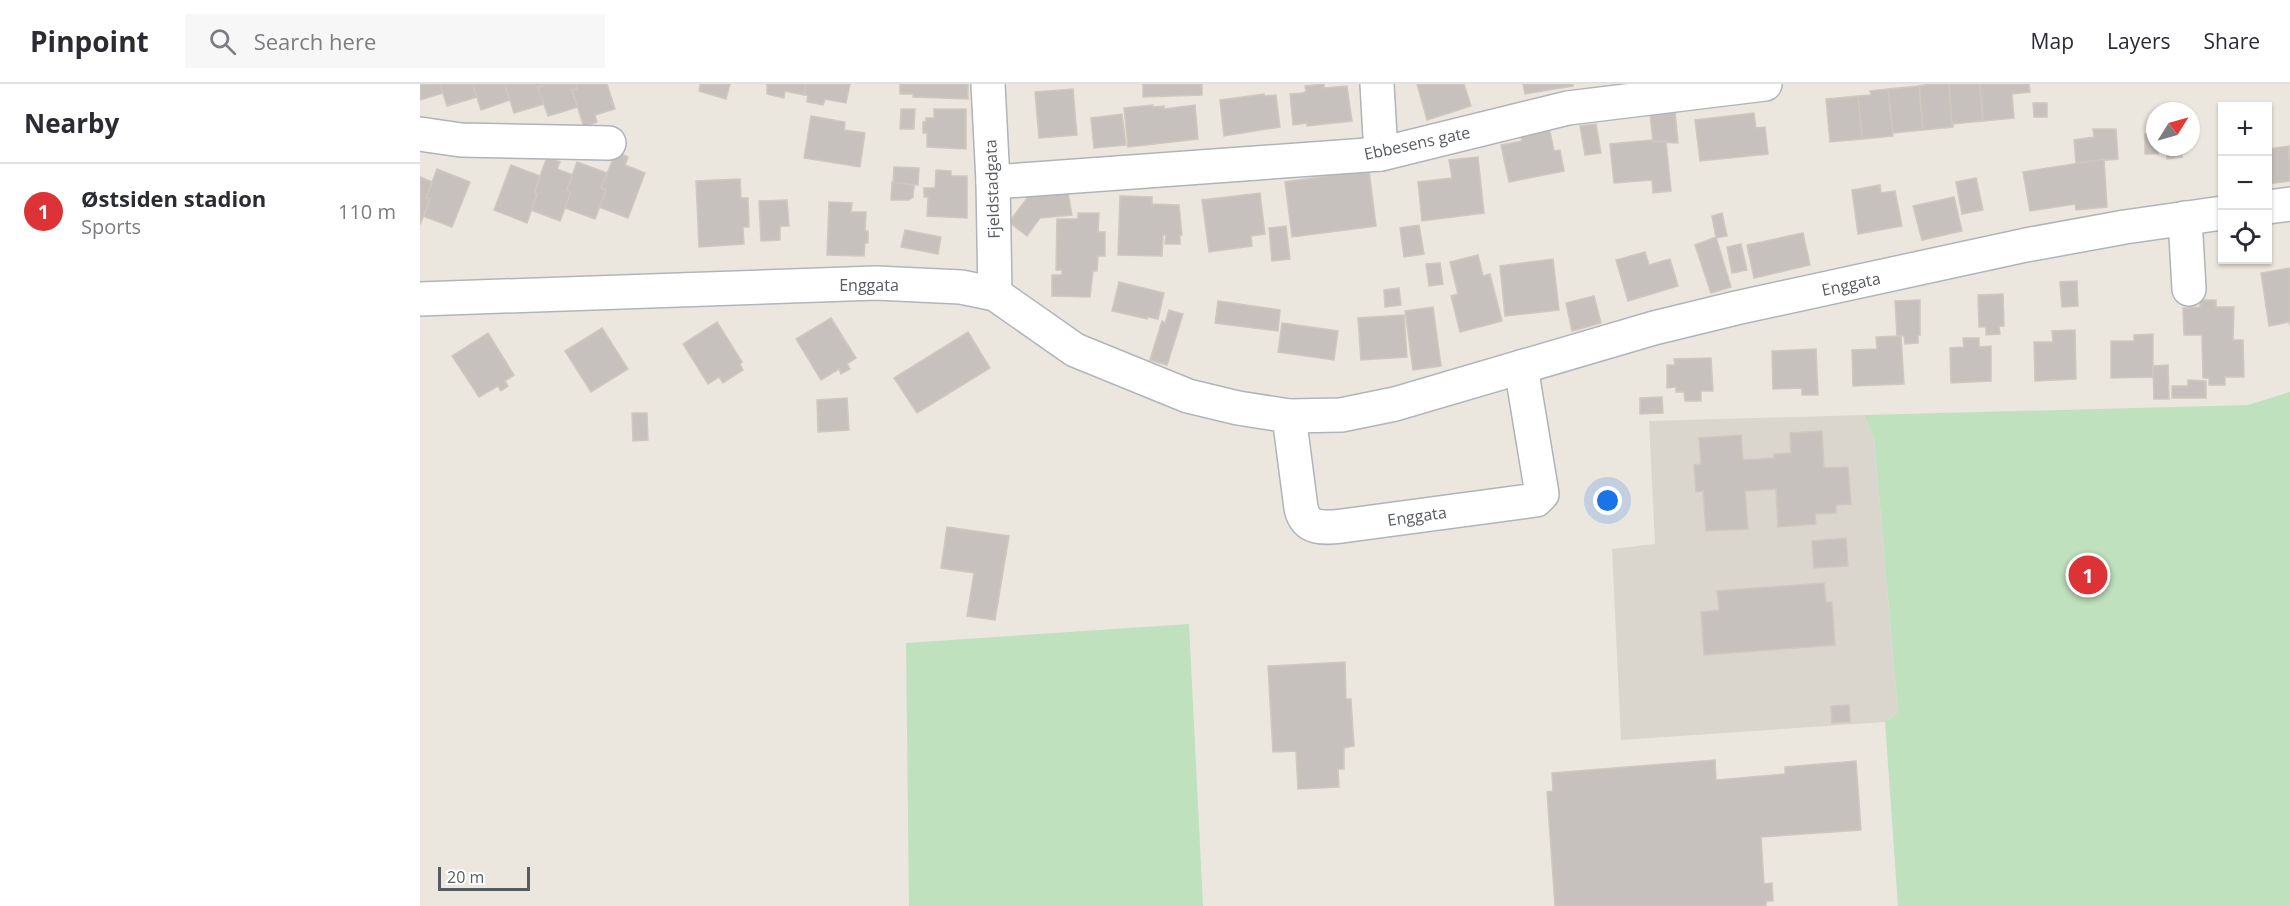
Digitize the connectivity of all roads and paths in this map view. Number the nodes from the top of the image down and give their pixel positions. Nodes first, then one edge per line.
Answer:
1 (988, 84) edge
2 (1377, 84) edge
3 (1765, 84) edge
4 (420, 134) edge
5 (609, 143) dead end
6 (1381, 154) junction
7 (993, 182) junction
8 (2290, 204) edge
9 (2272, 206) edge
10 (2218, 214) edge
11 (2186, 218) junction
12 (2189, 289) dead end
13 (995, 294) junction
14 (420, 299) edge
15 (1521, 367) junction
16 (1289, 416) junction

1 - 7 street, Fjeldstadgata
2 - 6 street
3 - 6 street, Ebbesens gate
4 - 5 street
6 - 7 street, Ebbesens gate
7 - 13 street, Fjeldstadgata
8 - 9 street
10 - 11 street, Enggata
11 - 12 street
11 - 15 street, Enggata
13 - 14 street, Enggata
13 - 16 street, Enggata
15 - 16 street, Enggata
15 - 16 street, Enggata

